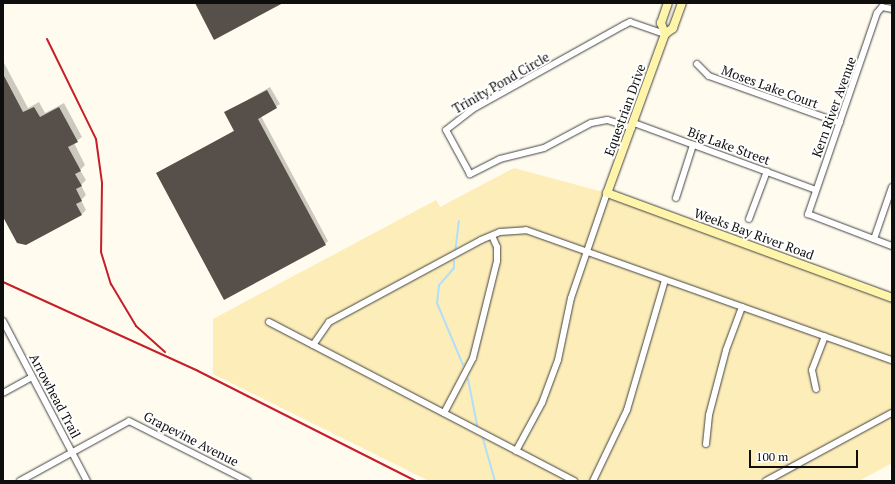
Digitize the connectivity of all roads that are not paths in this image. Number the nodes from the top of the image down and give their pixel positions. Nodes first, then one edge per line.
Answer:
1 (668, 3) edge
2 (682, 3) edge
3 (892, 9) edge
4 (665, 34) junction
5 (697, 64) dead end
6 (840, 123) junction
7 (633, 126) junction
8 (693, 145) junction
9 (766, 171) junction
10 (892, 187) edge
11 (816, 190) junction
12 (608, 193) junction
13 (676, 198) dead end
14 (749, 219) dead end
15 (492, 236) junction
16 (874, 239) junction
17 (892, 246) edge
18 (590, 253) junction
19 (665, 280) junction
20 (892, 298) edge
21 (742, 307) junction
22 (3, 321) edge
23 (269, 322) dead end
24 (825, 336) junction
25 (313, 345) junction
26 (892, 360) edge
27 (32, 377) junction
28 (816, 389) dead end
29 (3, 393) edge
30 (892, 412) edge
31 (444, 413) junction
32 (706, 444) dead end
33 (516, 451) junction
34 (72, 453) junction
35 (234, 474) junction
36 (20, 481) edge
37 (87, 481) edge
38 (230, 481) edge
39 (248, 481) edge
40 (574, 481) edge
41 (593, 481) edge
42 (766, 481) edge

1 - 4 street, Equestrian Drive
2 - 4 street, Equestrian Drive
3 - 6 street, Kern River Avenue
4 - 7 street, Equestrian Drive
4 - 7 street, Trinity Pond Circle
5 - 6 street, Moses Lake Court
6 - 11 street, Kern River Avenue
7 - 8 street, Big Lake Street
7 - 12 street, Equestrian Drive
8 - 9 street, Big Lake Street
8 - 13 street
9 - 11 street, Big Lake Street
9 - 14 street
10 - 16 street
11 - 16 street, Kern River Avenue
12 - 18 street
12 - 20 street, Weeks Bay River Road
15 - 18 street
15 - 25 street
15 - 31 street
16 - 17 street
18 - 19 street
18 - 33 street
19 - 21 street
19 - 41 street
21 - 24 street
21 - 32 street
22 - 27 street, Arrowhead Trail
23 - 25 street
24 - 26 street
24 - 28 street
25 - 31 street
27 - 29 street
27 - 34 street, Arrowhead Trail
30 - 42 street
31 - 33 street
33 - 40 street
34 - 35 street, Grapevine Avenue
34 - 36 street, Grapevine Avenue
34 - 37 street, Arrowhead Trail
35 - 38 street
35 - 39 street, Grapevine Avenue

